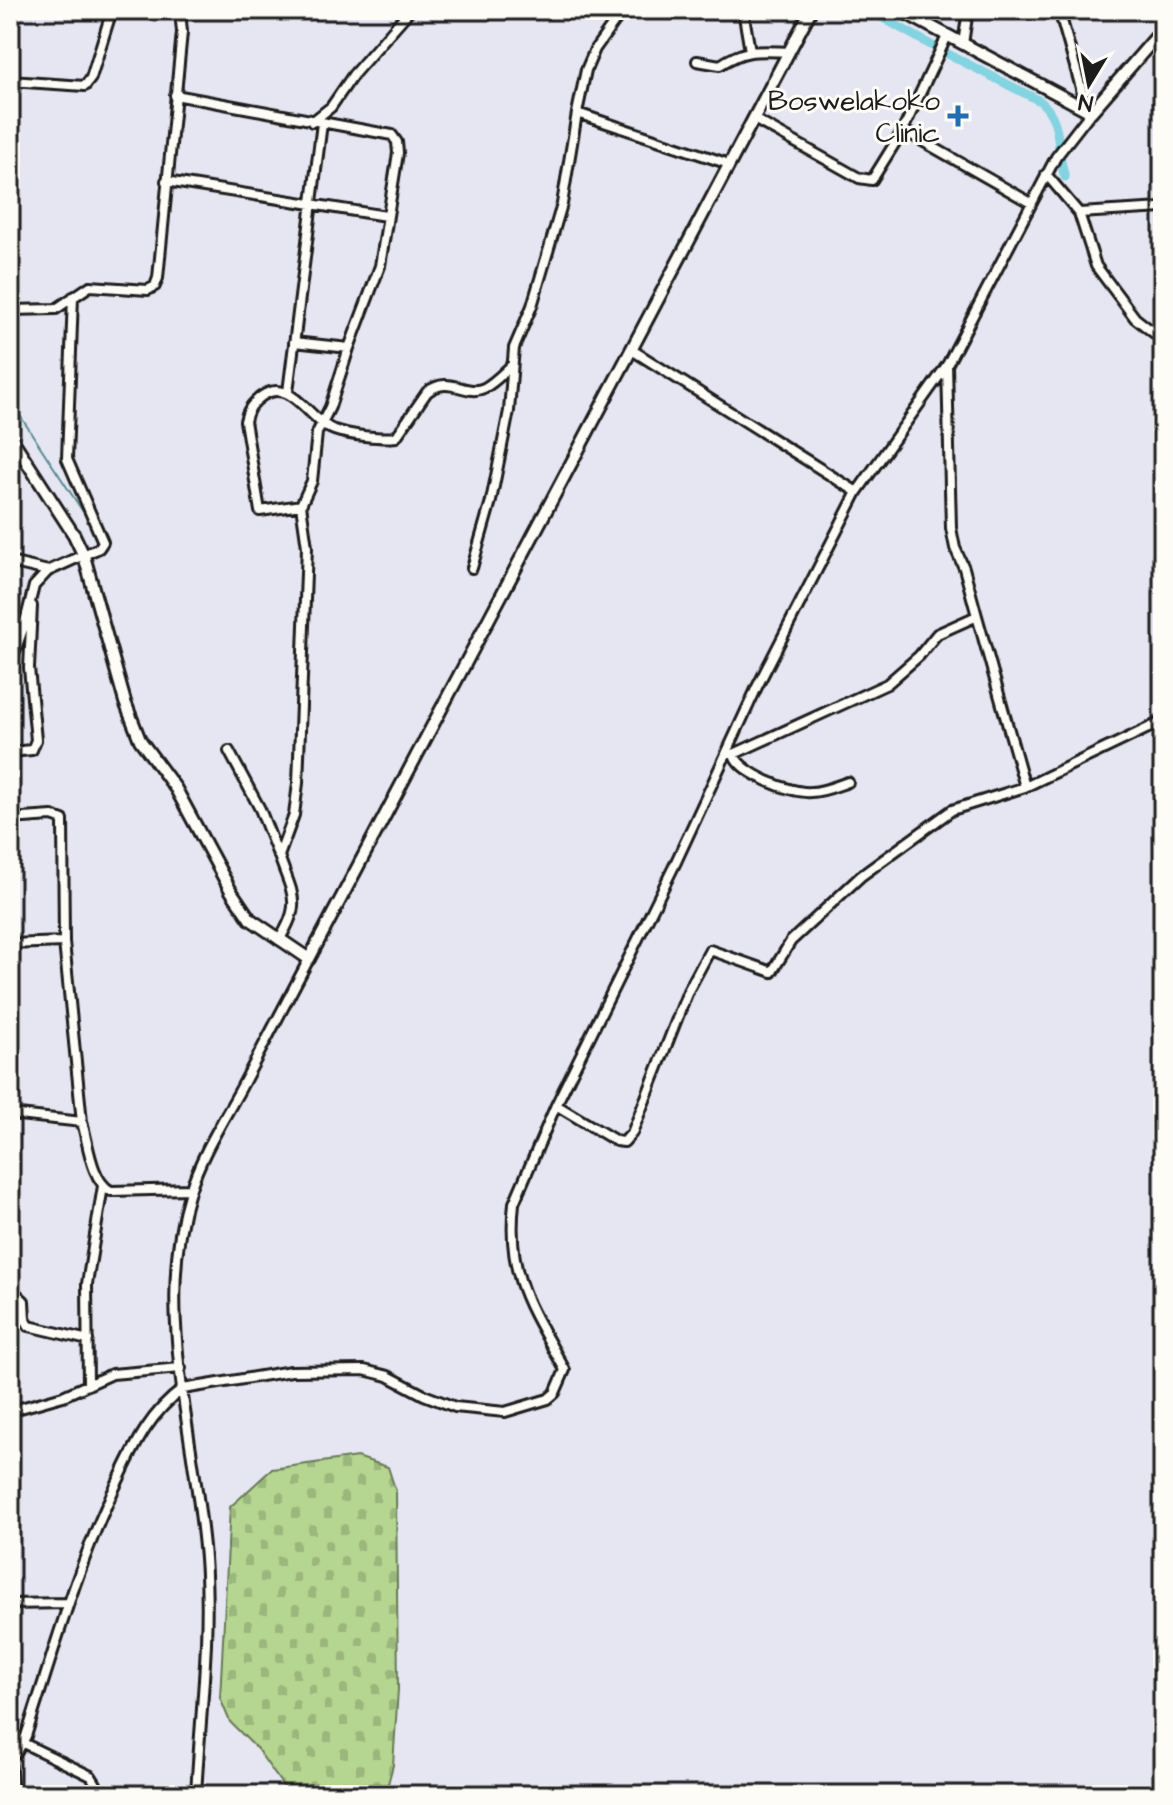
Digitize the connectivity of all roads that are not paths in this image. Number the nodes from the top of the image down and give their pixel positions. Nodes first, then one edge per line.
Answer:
1 (112, 10) edge
2 (180, 10) edge
3 (623, 10) edge
4 (743, 10) edge
5 (811, 10) edge
6 (900, 10) edge
7 (968, 10) edge
8 (1059, 10) edge
9 (408, 11) edge
10 (1163, 29) edge
11 (947, 36) junction
12 (963, 44) junction
13 (750, 51) junction
14 (789, 52) junction
15 (697, 61) dead end
16 (10, 81) edge
17 (175, 95) junction
18 (331, 107) junction
19 (1087, 110) junction
20 (577, 113) junction
21 (754, 119) junction
22 (312, 122) junction
23 (322, 123) junction
24 (342, 127) junction
25 (903, 130) junction
26 (729, 164) junction
27 (1046, 174) junction
28 (166, 181) junction
29 (1031, 203) junction
30 (311, 204) junction
31 (1163, 208) edge
32 (1079, 213) junction
33 (386, 216) junction
34 (73, 297) junction
35 (10, 310) edge
36 (1163, 340) edge
37 (294, 342) junction
38 (349, 348) junction
39 (632, 350) junction
40 (947, 365) junction
41 (512, 366) junction
42 (288, 392) junction
43 (323, 424) junction
44 (10, 436) edge
45 (857, 492) junction
46 (301, 505) junction
47 (84, 556) junction
48 (10, 562) edge
49 (472, 568) dead end
50 (48, 571) junction
51 (34, 586) junction
52 (977, 616) junction
53 (10, 666) edge
54 (1163, 721) edge
55 (229, 751) dead end
56 (10, 752) edge
57 (730, 753) junction
58 (848, 782) dead end
59 (1025, 787) junction
60 (10, 819) edge
61 (279, 856) junction
62 (279, 940) junction
63 (64, 942) junction
64 (10, 944) edge
65 (309, 959) junction
66 (556, 1105) junction
67 (10, 1114) edge
68 (82, 1122) junction
69 (103, 1186) junction
70 (190, 1189) junction
71 (10, 1288) edge
72 (88, 1340) junction
73 (181, 1368) junction
74 (88, 1385) junction
75 (183, 1389) junction
76 (10, 1411) edge
77 (67, 1603) junction
78 (10, 1604) edge
79 (23, 1743) junction
80 (10, 1757) edge
81 (13, 1795) edge
82 (94, 1795) edge
83 (196, 1795) edge

1 - 16 street
2 - 17 street
3 - 20 street
4 - 13 street
5 - 14 street
6 - 11 street
7 - 12 street
8 - 19 street
9 - 18 street
10 - 19 street
11 - 12 street
11 - 25 street
12 - 19 street
13 - 14 street
13 - 15 street
14 - 21 street
17 - 22 street
17 - 28 street
18 - 22 street
18 - 24 street
19 - 27 street
20 - 26 street
20 - 41 street
21 - 25 street
21 - 26 street
22 - 23 street
23 - 24 street
23 - 30 street
24 - 33 street
25 - 29 street
26 - 39 street
27 - 29 street
27 - 32 street
28 - 30 street
28 - 34 street
29 - 40 street
30 - 33 street
30 - 37 street
31 - 32 street
32 - 36 street
33 - 38 street
34 - 35 street
34 - 47 street
37 - 38 street
37 - 42 street
38 - 43 street
39 - 45 street
39 - 65 street
40 - 45 street
40 - 52 street
41 - 43 street
41 - 49 street
42 - 43 street
42 - 46 street
43 - 46 street
44 - 47 street
45 - 57 street
46 - 61 street
47 - 50 street
47 - 62 street
48 - 50 street
50 - 51 street
51 - 53 street
51 - 56 street
52 - 57 street
52 - 59 street
54 - 59 street
55 - 61 street
57 - 58 street
57 - 66 street
59 - 66 street
60 - 63 street
61 - 62 street
62 - 65 street
63 - 64 street
63 - 68 street
65 - 70 street
66 - 75 street
67 - 68 street
68 - 69 street
69 - 70 street
69 - 72 street
70 - 73 street
71 - 72 street
72 - 74 street
73 - 74 street
73 - 75 street
74 - 76 street
75 - 77 street
75 - 83 street
77 - 78 street
77 - 79 street
79 - 80 street
79 - 82 street
80 - 81 street

